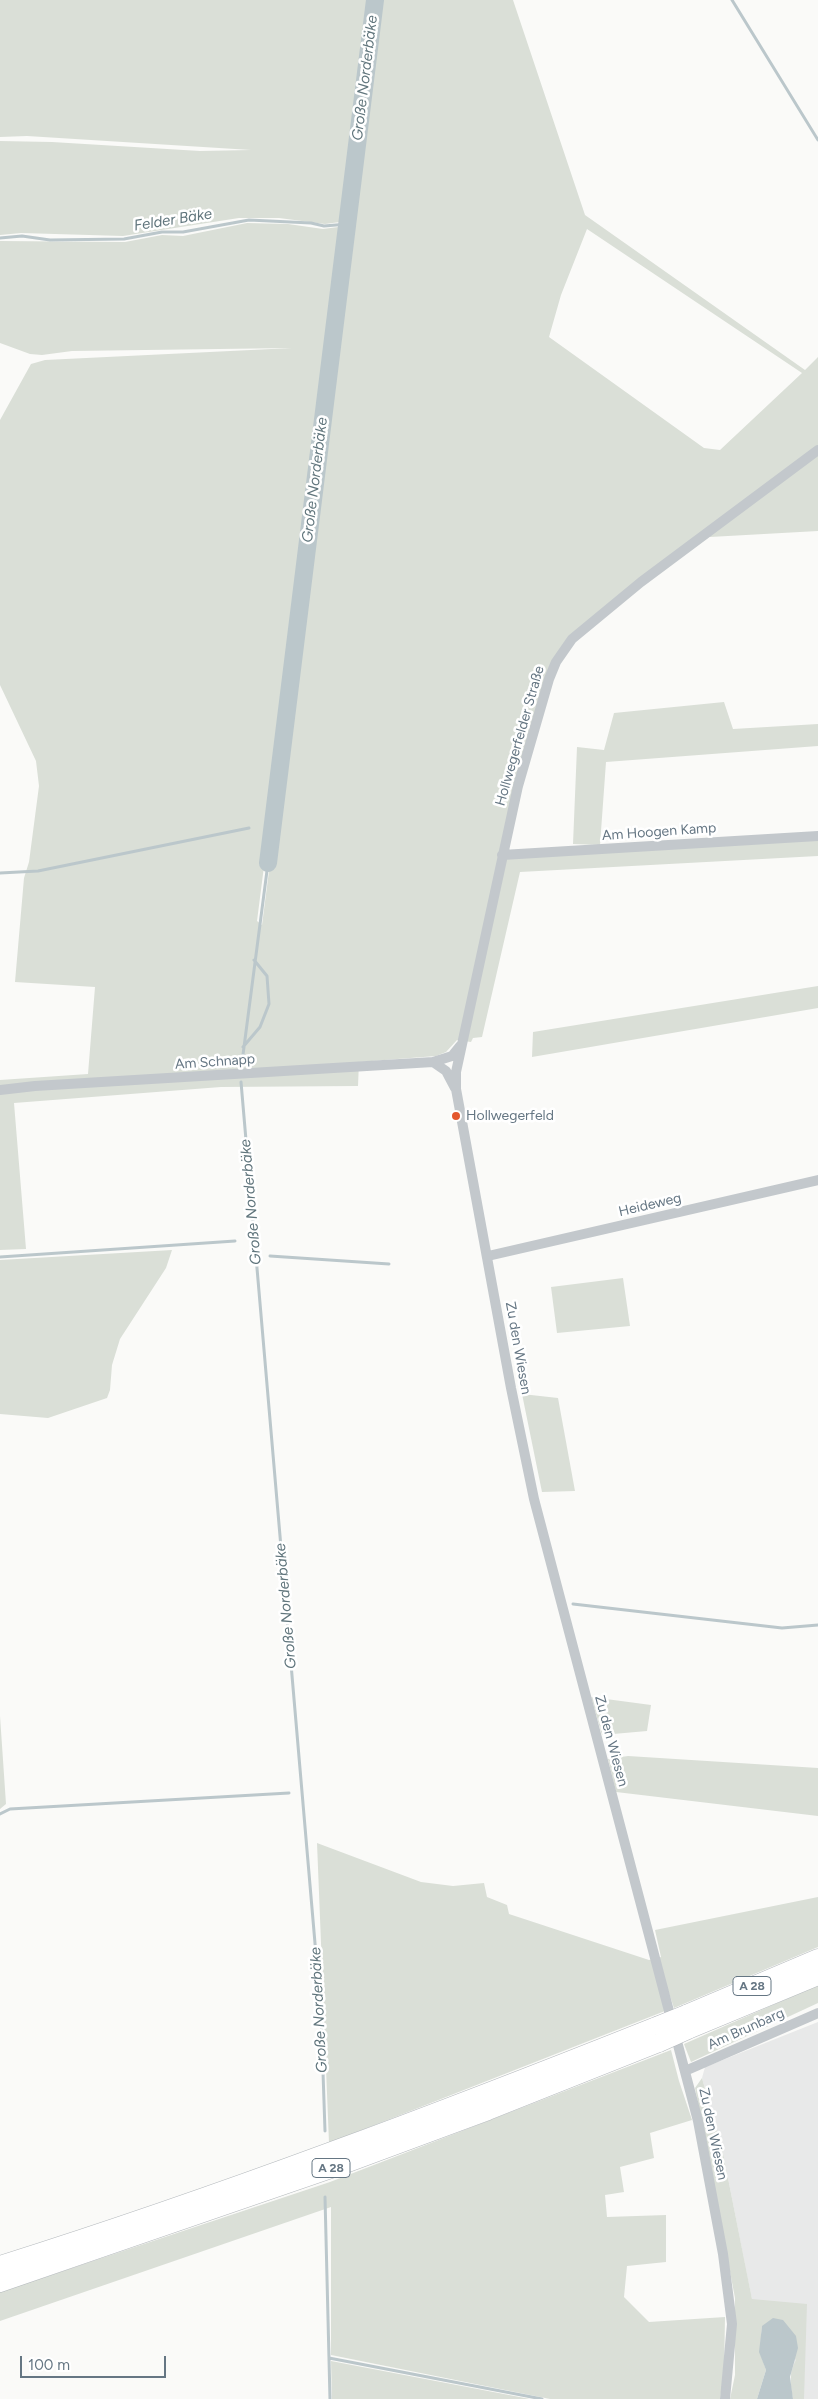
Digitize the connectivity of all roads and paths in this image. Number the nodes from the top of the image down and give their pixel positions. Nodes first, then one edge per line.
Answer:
1 (818, 450) edge
2 (818, 836) edge
3 (502, 855) junction
4 (461, 1045) junction
5 (432, 1062) junction
6 (456, 1089) junction
7 (0, 1090) edge
8 (818, 1180) edge
9 (488, 1256) junction
10 (818, 1958) edge
11 (818, 1976) edge
12 (818, 2013) edge
13 (687, 2022) junction
14 (657, 2034) junction
15 (685, 2071) junction
16 (0, 2265) edge
17 (0, 2283) edge
18 (725, 2399) edge

1 - 3 street, Hollwegerfelder Straße
2 - 3 street, Am Hoogen Kamp
3 - 4 street, Hollwegerfelder Straße
4 - 5 street, Am Schnapp
4 - 6 street, Hollwegerfelder Straße
5 - 6 street
5 - 7 street, Am Schnapp
6 - 9 street, Zu den Wiesen
8 - 9 street, Heideweg
9 - 15 street, Zu den Wiesen
10 - 13 highway, A 28
11 - 13 highway, A 28
12 - 15 street, Am Brunbarg
13 - 14 highway, A 28, bridge
14 - 16 highway, A 28
14 - 17 highway, A 28
15 - 18 street, Zu den Wiesen

